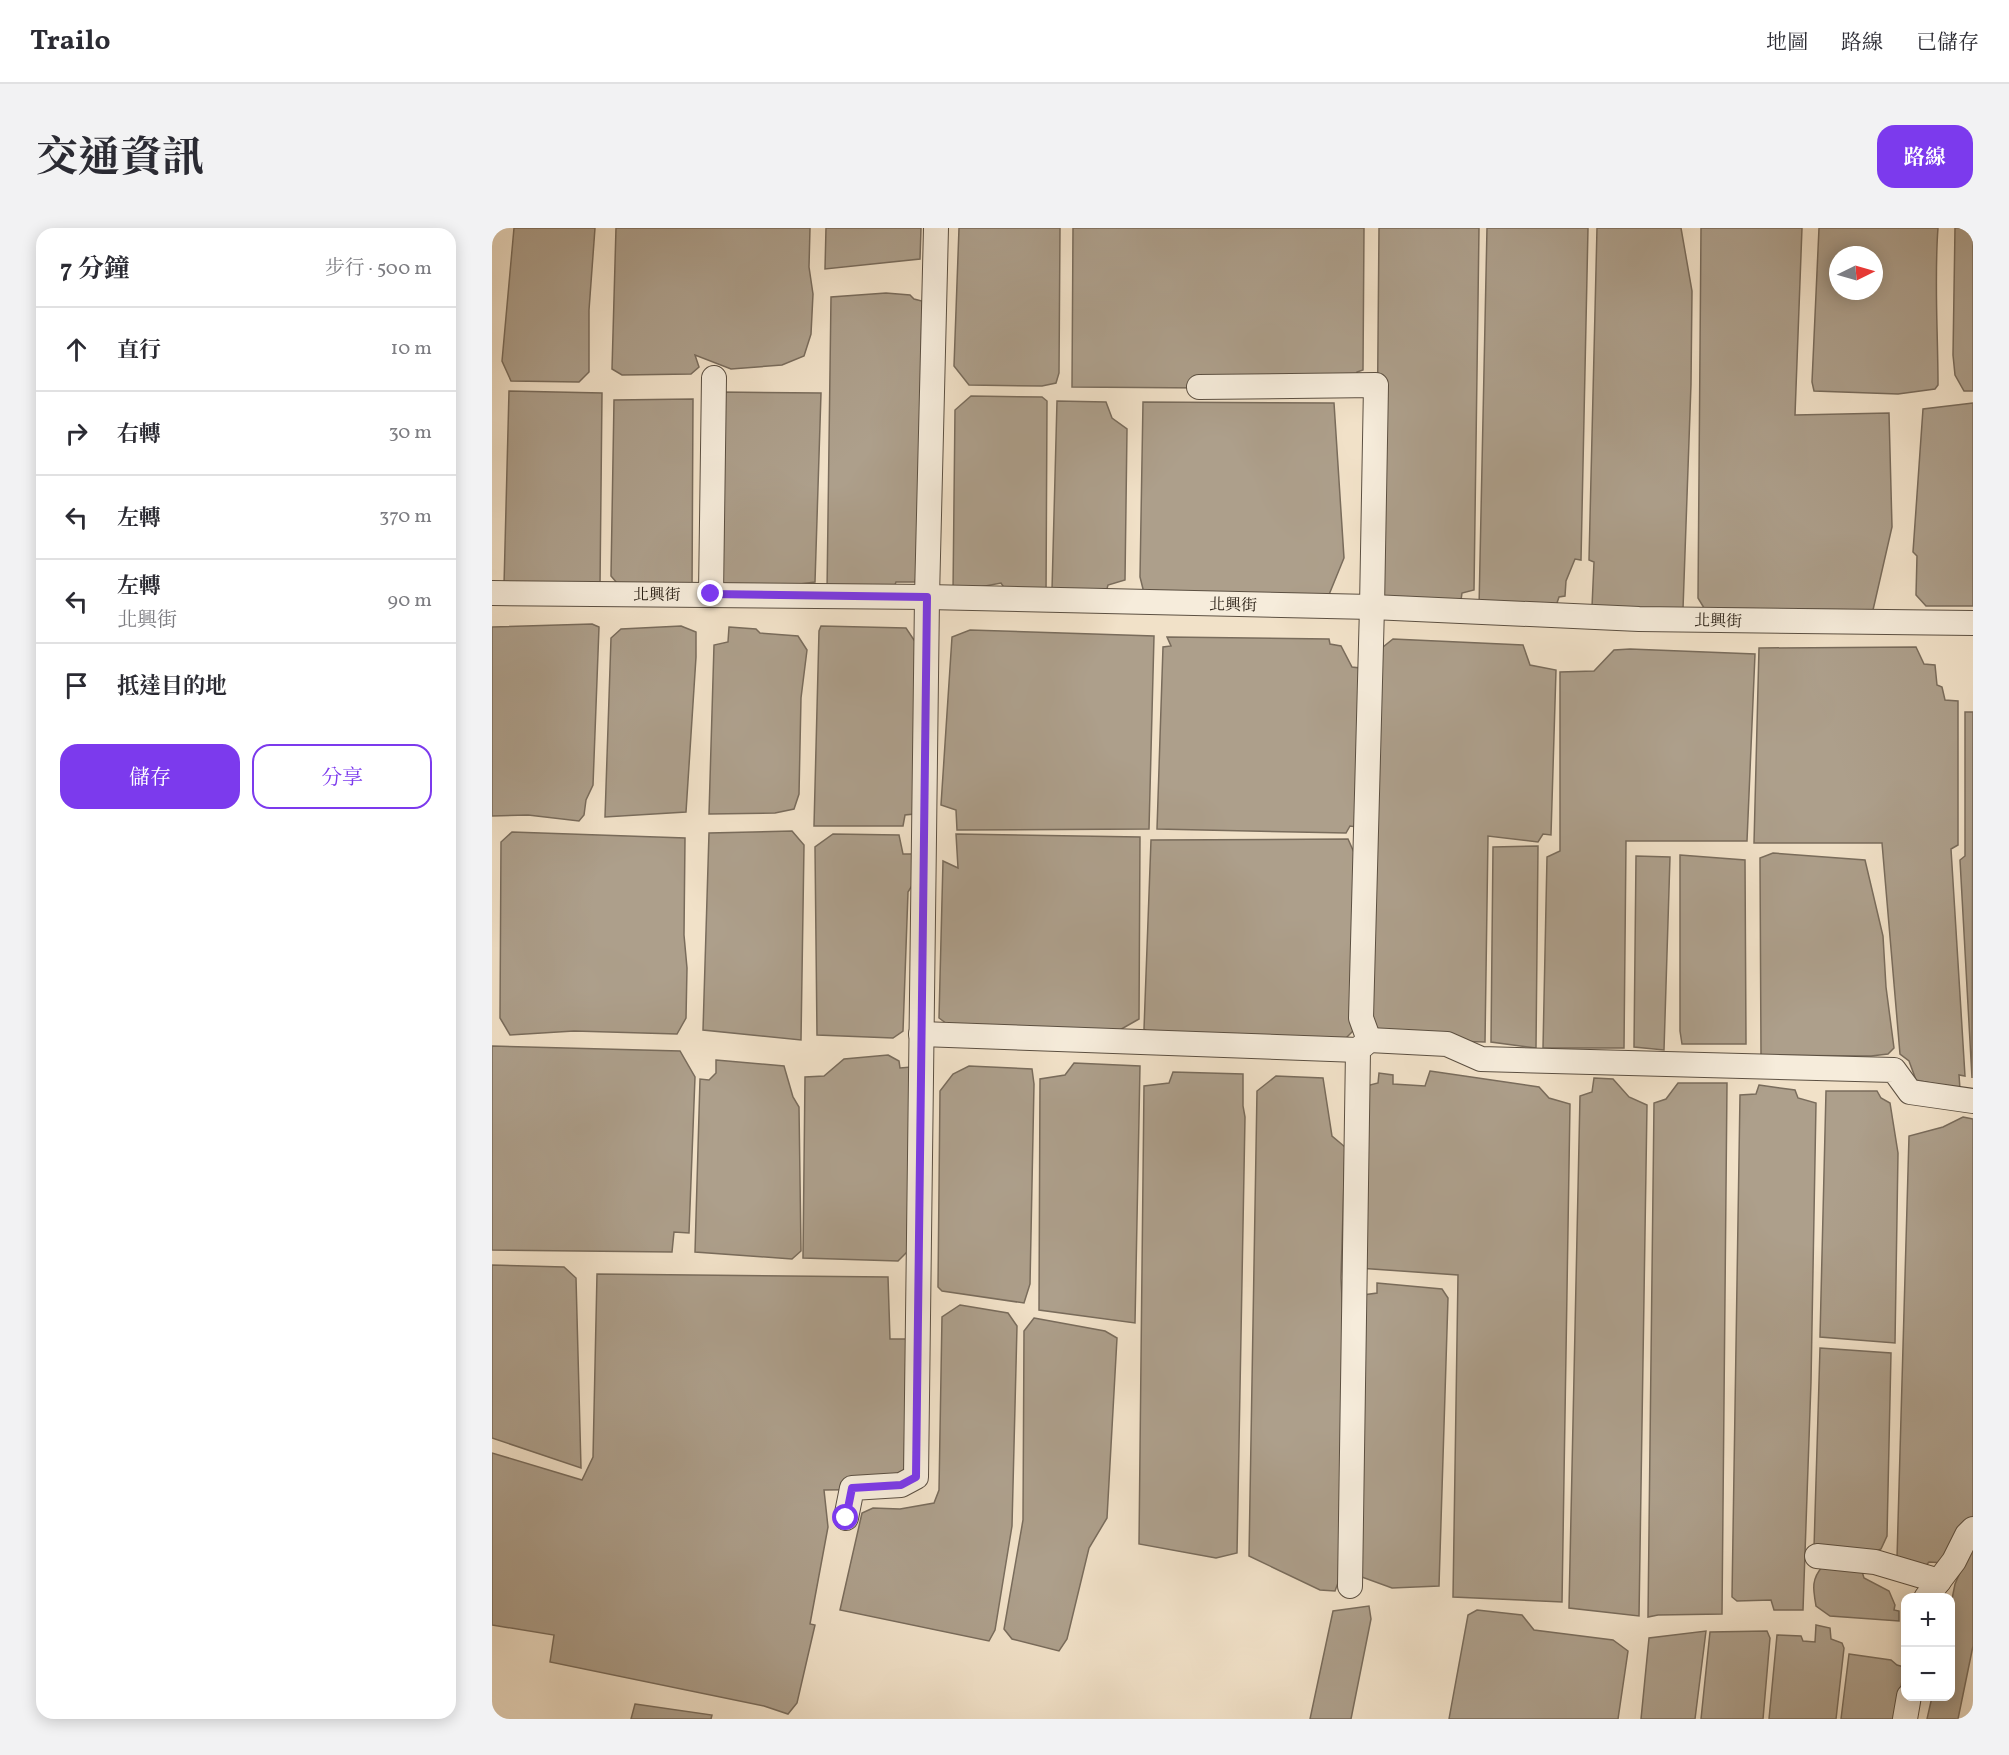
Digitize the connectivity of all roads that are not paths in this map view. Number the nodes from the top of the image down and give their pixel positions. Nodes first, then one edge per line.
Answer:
1 (936, 228) edge
2 (714, 378) dead end
3 (1199, 387) dead end
4 (492, 593) edge
5 (711, 594) junction
6 (927, 597) junction
7 (1372, 607) junction
8 (1973, 623) edge
9 (921, 1034) junction
10 (1364, 1046) junction
11 (1973, 1101) edge
12 (846, 1518) dead end
13 (1973, 1529) edge
14 (1817, 1556) dead end
15 (1350, 1586) dead end
16 (1932, 1589) edge
17 (1908, 1701) edge
18 (1905, 1719) edge

1 - 6 street
2 - 5 street
3 - 7 street
4 - 5 street, 北興街
5 - 6 street, 北興街
6 - 7 street, 北興街
6 - 9 street
7 - 8 street, 北興街
7 - 10 street
9 - 10 street
9 - 12 street
10 - 11 street
10 - 15 street
13 - 16 street
14 - 16 street
17 - 18 street

